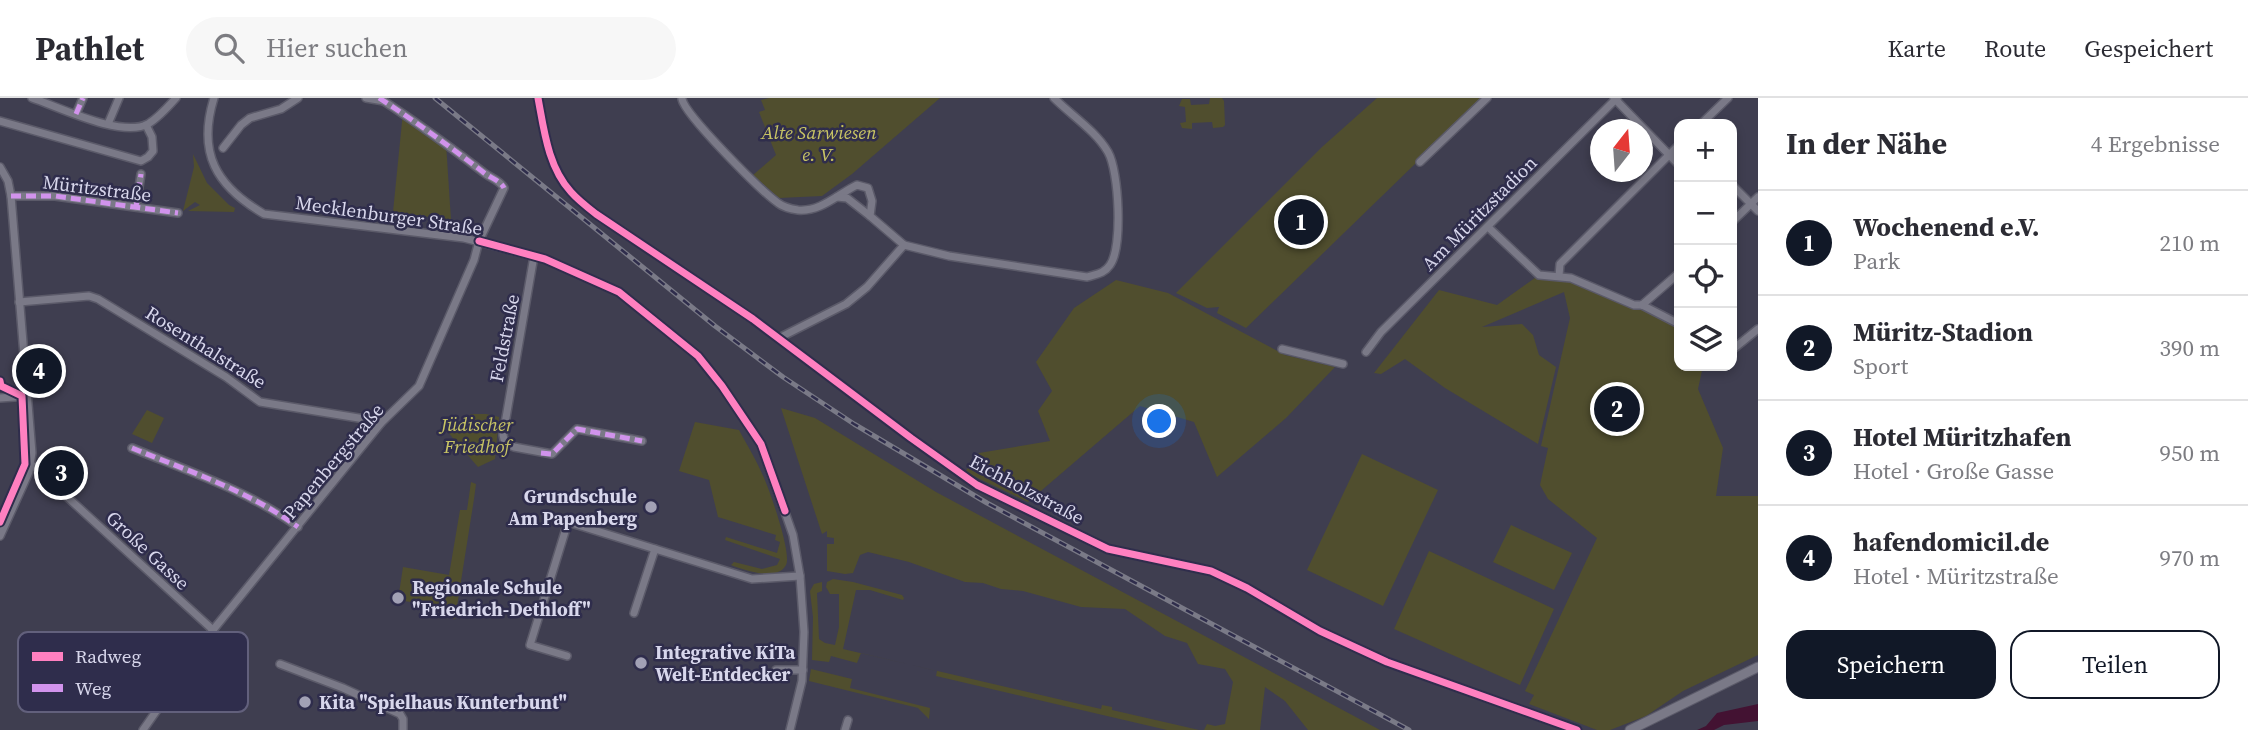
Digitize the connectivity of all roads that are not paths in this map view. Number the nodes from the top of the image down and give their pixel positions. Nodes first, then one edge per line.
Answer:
1 (32, 98) edge
2 (83, 98) edge
3 (118, 98) edge
4 (214, 98) edge
5 (299, 98) edge
6 (366, 98) edge
7 (538, 98) edge
8 (1054, 98) edge
9 (1487, 98) edge
10 (1728, 98) edge
11 (175, 99) edge
12 (682, 99) edge
13 (1615, 99) edge
14 (382, 100) edge
15 (76, 114) junction
16 (1706, 119) edge
17 (0, 121) edge
18 (108, 124) junction
19 (146, 125) junction
20 (223, 148) dead end
21 (1674, 152) edge
22 (1671, 157) junction
23 (1674, 160) edge
24 (1420, 162) dead end
25 (0, 167) edge
26 (141, 174) dead end
27 (1737, 190) edge
28 (11, 196) junction
29 (838, 197) junction
30 (1758, 197) edge
31 (1751, 204) junction
32 (136, 207) junction
33 (1758, 211) edge
34 (178, 213) dead end
35 (870, 216) junction
36 (1737, 217) edge
37 (1488, 227) junction
38 (479, 241) junction
39 (904, 245) junction
40 (534, 256) junction
41 (1559, 275) junction
42 (1674, 277) edge
43 (19, 302) junction
44 (1642, 305) junction
45 (1674, 321) edge
46 (1758, 328) edge
47 (779, 338) junction
48 (1737, 346) edge
49 (1282, 349) dead end
50 (1366, 352) dead end
51 (1343, 364) dead end
52 (28, 396) junction
53 (0, 398) edge
54 (381, 423) junction
55 (642, 441) dead end
56 (132, 448) dead end
57 (31, 464) junction
58 (298, 527) junction
59 (0, 536) edge
60 (655, 549) junction
61 (800, 576) junction
62 (634, 613) dead end
63 (213, 630) joint
64 (567, 656) dead end
65 (280, 664) dead end
66 (1758, 667) edge
67 (776, 670) dead end
68 (803, 670) junction
69 (156, 712) edge
70 (848, 720) dead end
71 (143, 730) edge
72 (403, 730) edge
73 (790, 730) edge
74 (845, 730) edge
75 (1577, 730) edge
76 (1630, 730) edge

1 - 15 street
2 - 15 street
3 - 18 street
4 - 38 street, Mecklenburger Straße
5 - 20 street
6 - 14 street
7 - 47 street, Eichholzstraße
8 - 39 street
9 - 24 street
10 - 16 street
11 - 19 street
12 - 29 street
13 - 22 street
13 - 37 street, Am Müritzstadion
14 - 38 street, Papenbergstraße
15 - 18 street
17 - 19 street
18 - 19 street
21 - 22 street
22 - 23 street
22 - 41 street
25 - 28 street
26 - 32 street
27 - 31 street
28 - 32 street, Müritzstraße
28 - 43 street
29 - 35 street
29 - 35 street
30 - 31 street
31 - 33 street
31 - 36 street
32 - 34 street, Müritzstraße
35 - 39 street
37 - 41 street
37 - 50 street, Am Müritzstadion
38 - 40 street, Mecklenburger Straße
38 - 54 street, Papenbergstraße
39 - 47 street
40 - 55 street, Feldstraße
40 - 61 street, Mecklenburger Straße
41 - 44 street
42 - 44 street
43 - 52 street
43 - 54 street, Rosenthalstraße
44 - 45 street
46 - 48 street
47 - 75 street, Eichholzstraße
49 - 51 street
52 - 53 street
52 - 57 street
54 - 58 street, Papenbergstraße
56 - 58 street
57 - 59 street
57 - 63 street, Große Gasse
58 - 63 street, Papenbergstraße
60 - 61 street
60 - 62 street
60 - 64 street
61 - 68 street, Mecklenburger Straße
65 - 72 street
66 - 76 street
67 - 68 street
68 - 73 street, Mecklenburger Straße
69 - 71 street, Papenbergstraße
70 - 74 street

